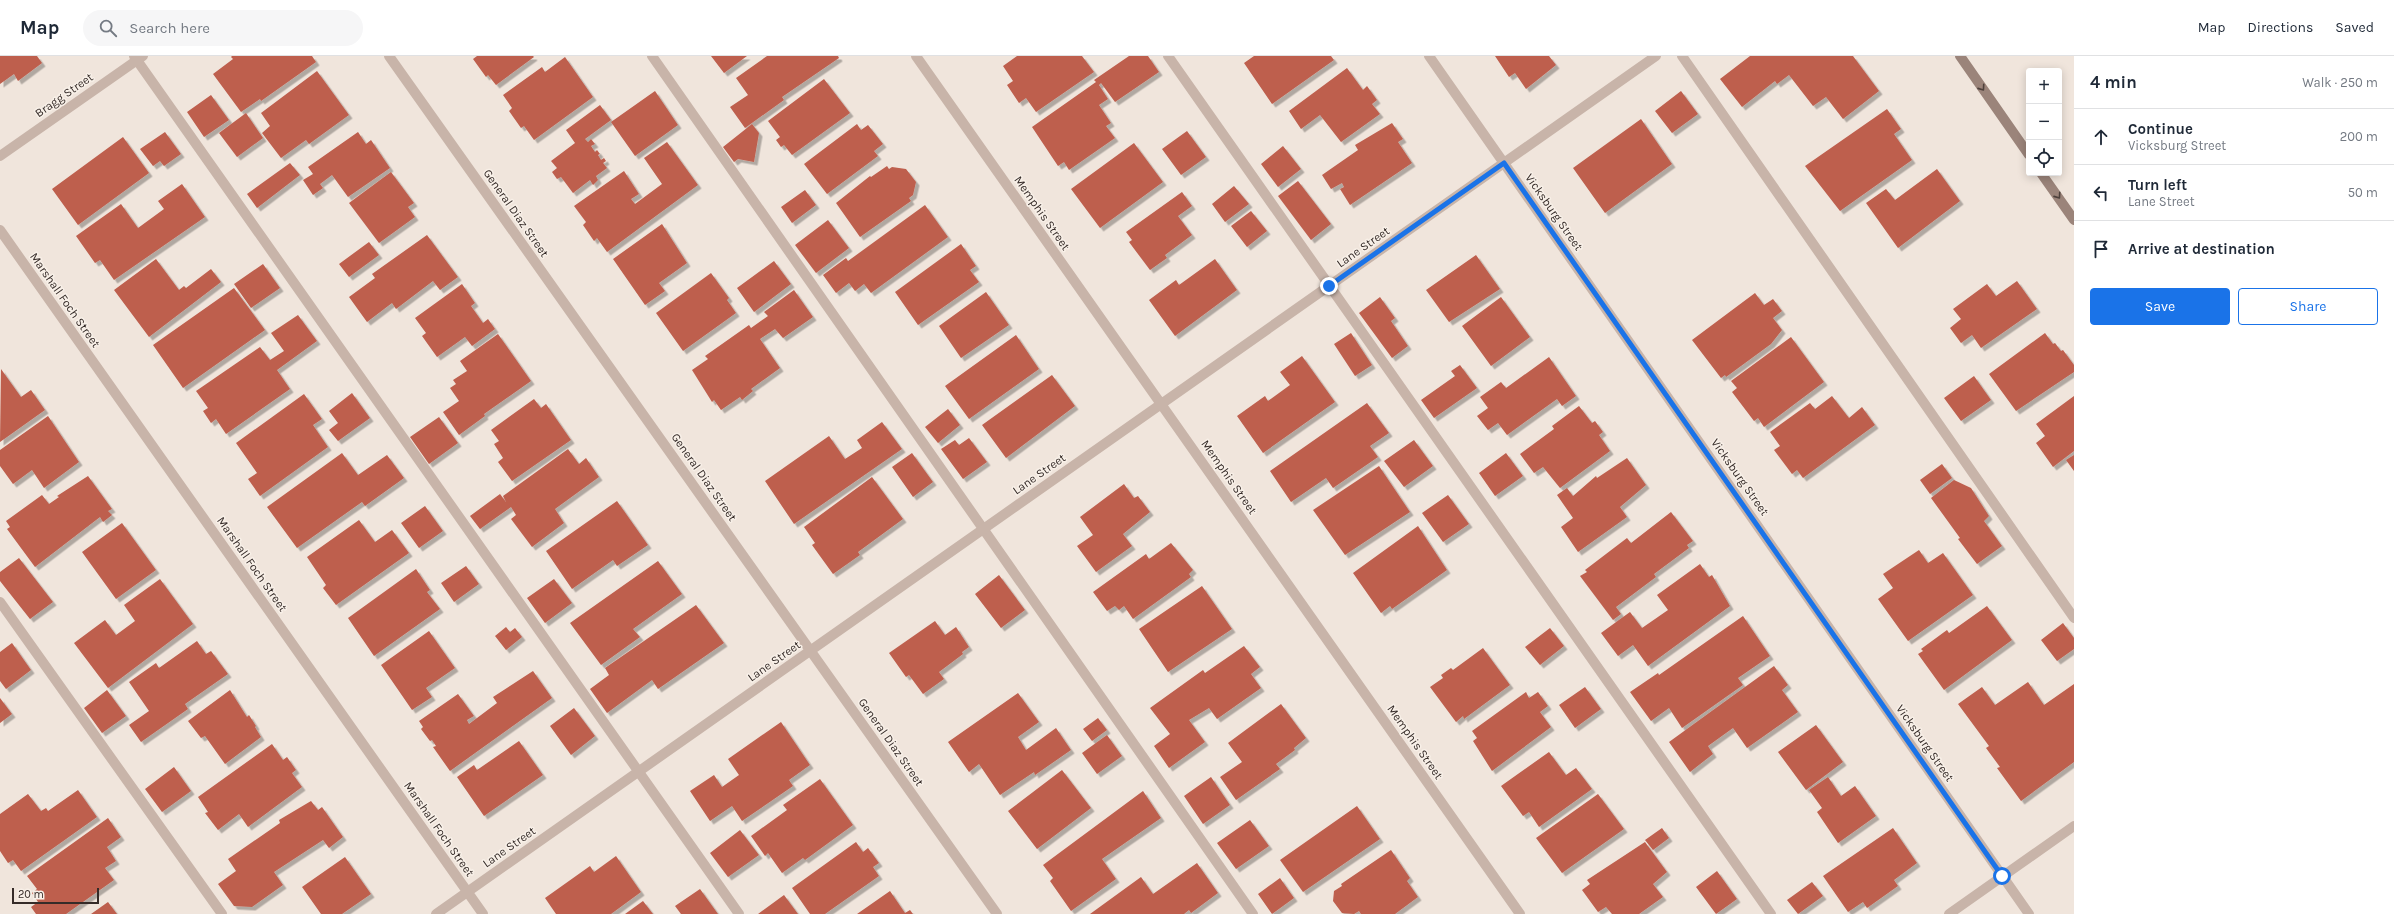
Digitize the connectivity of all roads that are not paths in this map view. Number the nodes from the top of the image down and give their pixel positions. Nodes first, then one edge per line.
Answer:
1 (389, 56) edge
2 (652, 56) edge
3 (916, 56) edge
4 (1168, 56) edge
5 (1429, 56) edge
6 (1656, 56) edge
7 (1682, 56) edge
8 (1960, 56) edge
9 (138, 57) edge
10 (2026, 151) edge
11 (0, 156) edge
12 (1504, 163) junction
13 (2043, 176) edge
14 (2074, 220) edge
15 (0, 230) edge
16 (1329, 286) junction
17 (1161, 404) junction
18 (984, 528) junction
19 (0, 602) edge
20 (2074, 618) edge
21 (811, 651) junction
22 (639, 771) junction
23 (2074, 826) edge
24 (2002, 876) junction
25 (467, 892) junction
26 (222, 914) edge
27 (436, 914) edge
28 (483, 914) edge
29 (739, 914) edge
30 (997, 914) edge
31 (1253, 914) edge
32 (1520, 914) edge
33 (1771, 914) edge
34 (1949, 914) edge
35 (2029, 914) edge

1 - 21 street, General Diaz Street
2 - 18 street
3 - 17 street, Memphis Street
4 - 16 street
5 - 12 street, Vicksburg Street
6 - 12 street, Lane Street
7 - 20 street
8 -> 10 main road
9 - 11 street, Bragg Street
9 - 22 street
12 - 16 street, Lane Street
12 - 24 street, Vicksburg Street
13 -> 14 main road
15 - 25 street, Marshall Foch Street
16 - 17 street, Lane Street
16 - 33 street
17 - 18 street, Lane Street
17 - 32 street, Memphis Street
18 - 21 street, Lane Street
18 - 31 street
19 - 26 street
21 - 22 street, Lane Street
21 - 30 street, General Diaz Street
22 - 25 street, Lane Street
22 - 29 street
23 - 24 street
24 - 34 street
24 - 35 street, Vicksburg Street
25 - 27 street, Lane Street
25 - 28 street, Marshall Foch Street

